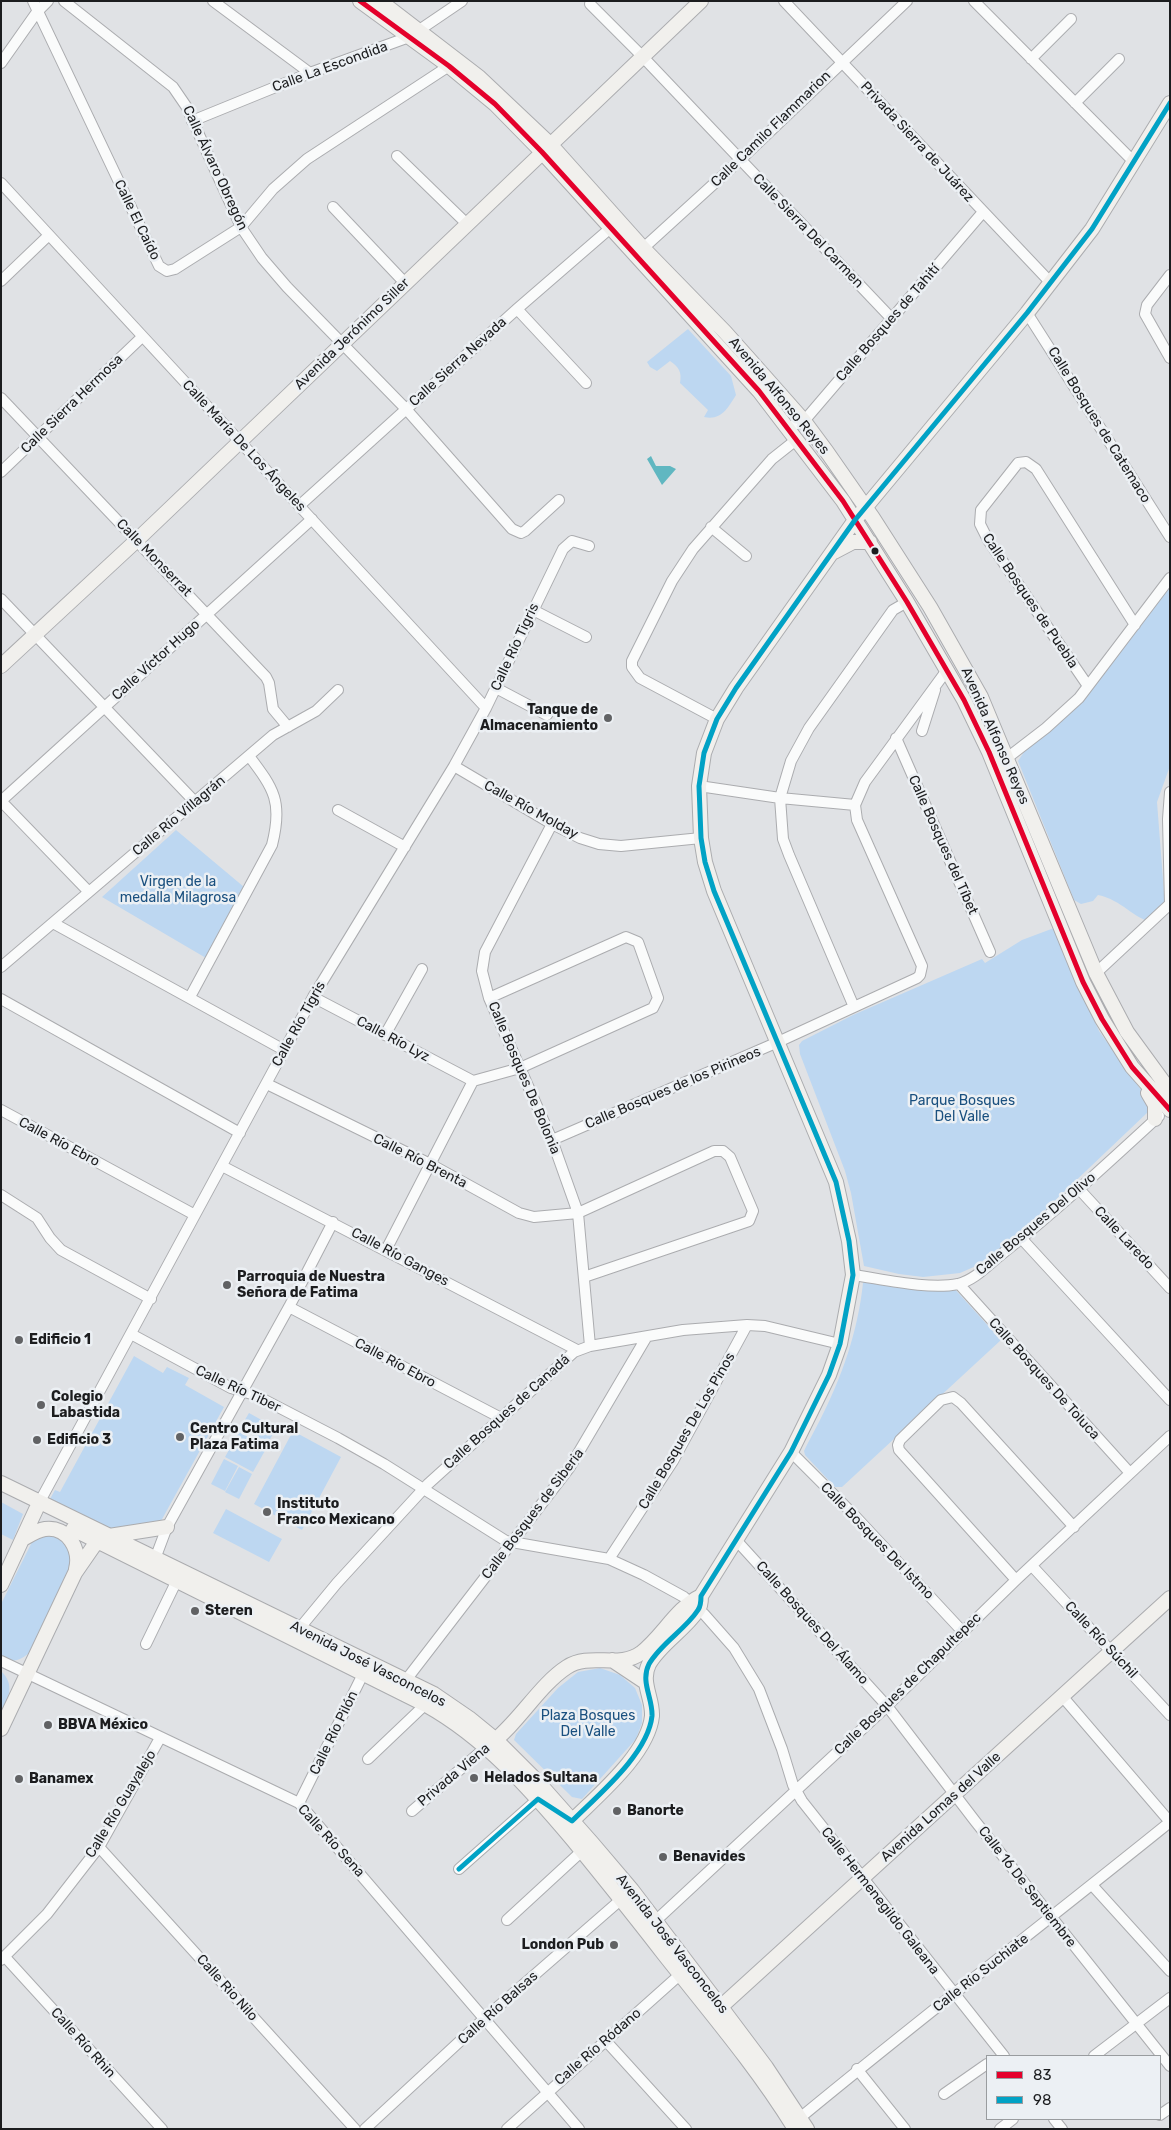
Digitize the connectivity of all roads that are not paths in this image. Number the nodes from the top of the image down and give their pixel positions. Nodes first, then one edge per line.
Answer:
1 (33, 1) edge
2 (48, 1) edge
3 (64, 1) edge
4 (213, 1) edge
5 (360, 1) edge
6 (380, 1) edge
7 (462, 1) edge
8 (701, 1) edge
9 (784, 1) edge
10 (906, 1) edge
11 (974, 1) edge
12 (590, 4) dead end
13 (37, 12) junction
14 (1070, 19) dead end
15 (414, 34) junction
16 (642, 56) junction
17 (1031, 59) junction
18 (1119, 59) dead end
19 (841, 62) junction
20 (1, 63) edge
21 (449, 66) junction
22 (310, 73) junction
23 (1075, 103) junction
24 (1170, 103) edge
25 (192, 121) junction
26 (546, 148) junction
27 (397, 156) dead end
28 (740, 160) junction
29 (1134, 162) junction
30 (1, 183) edge
31 (333, 207) dead end
32 (983, 212) junction
33 (468, 224) junction
34 (615, 225) junction
35 (241, 227) junction
36 (49, 235) junction
37 (639, 252) junction
38 (1170, 275) edge
39 (1, 281) edge
40 (1051, 282) junction
41 (405, 283) junction
42 (518, 309) junction
43 (1028, 313) junction
44 (892, 318) junction
45 (142, 337) junction
46 (342, 344) junction
47 (1170, 358) edge
48 (586, 383) dead end
49 (1, 398) edge
50 (406, 409) junction
51 (804, 421) junction
52 (792, 434) junction
53 (38, 436) junction
54 (240, 441) junction
55 (1, 472) edge
56 (885, 484) junction
57 (559, 500) dead end
58 (300, 506) junction
59 (866, 508) junction
60 (312, 519) junction
61 (855, 520) junction
62 (711, 527) junction
63 (880, 528) junction
64 (1170, 537) edge
65 (137, 540) junction
66 (870, 542) junction
67 (589, 546) dead end
68 (746, 556) dead end
69 (828, 557) junction
70 (1170, 578) edge
71 (1, 599) edge
72 (907, 602) junction
73 (533, 610) junction
74 (208, 614) junction
75 (1135, 625) junction
76 (35, 634) junction
77 (586, 637) dead end
78 (1, 666) edge
79 (943, 675) junction
80 (1088, 686) junction
81 (496, 688) junction
82 (338, 690) dead end
83 (104, 706) junction
84 (486, 708) junction
85 (547, 715) dead end
86 (717, 719) junction
87 (288, 727) junction
88 (922, 731) dead end
89 (896, 738) junction
90 (249, 756) junction
91 (1007, 758) junction
92 (454, 766) junction
93 (699, 786) junction
94 (1170, 792) edge
95 (780, 798) junction
96 (1, 801) edge
97 (196, 802) junction
98 (855, 805) junction
99 (338, 810) dead end
100 (552, 824) junction
101 (700, 838) junction
102 (405, 847) junction
103 (89, 892) junction
104 (1170, 905) edge
105 (53, 923) junction
106 (990, 952) dead end
107 (1, 967) edge
108 (422, 969) dead end
109 (1096, 973) junction
110 (190, 997) junction
111 (313, 997) junction
112 (489, 998) junction
113 (1, 999) edge
114 (854, 1007) junction
115 (385, 1035) junction
116 (778, 1042) junction
117 (284, 1050) junction
118 (1132, 1066) junction
119 (520, 1068) junction
120 (473, 1080) junction
121 (267, 1084) junction
122 (1170, 1091) edge
123 (1169, 1108) edge
124 (1, 1110) edge
125 (1155, 1119) junction
126 (240, 1132) junction
127 (552, 1140) junction
128 (430, 1164) junction
129 (222, 1166) junction
130 (1079, 1189) junction
131 (1, 1195) edge
132 (578, 1213) junction
133 (195, 1216) junction
134 (333, 1222) junction
135 (1022, 1238) junction
136 (386, 1250) junction
137 (852, 1275) junction
138 (584, 1277) junction
139 (959, 1284) junction
140 (1170, 1288) edge
141 (150, 1299) junction
142 (289, 1307) junction
143 (747, 1326) junction
144 (132, 1334) junction
145 (646, 1338) junction
146 (840, 1344) junction
147 (590, 1346) junction
148 (577, 1350) junction
149 (242, 1391) junction
150 (1170, 1400) edge
151 (502, 1418) junction
152 (1170, 1436) edge
153 (791, 1452) junction
154 (1130, 1473) junction
155 (1, 1483) edge
156 (423, 1489) junction
157 (1, 1492) edge
158 (38, 1506) junction
159 (167, 1527) junction
160 (1074, 1527) junction
161 (23, 1539) junction
162 (103, 1539) junction
163 (737, 1541) junction
164 (512, 1543) junction
165 (155, 1559) junction
166 (609, 1560) junction
167 (1032, 1566) junction
168 (75, 1573) junction
169 (179, 1576) junction
170 (1016, 1580) junction
171 (1, 1585) edge
172 (1170, 1598) edge
173 (697, 1602) junction
174 (299, 1629) junction
175 (963, 1632) junction
176 (146, 1644) dead end
177 (1112, 1651) junction
178 (612, 1660) junction
179 (1, 1661) edge
180 (366, 1668) junction
181 (28, 1674) junction
182 (406, 1680) junction
183 (645, 1682) junction
184 (1062, 1696) junction
185 (430, 1700) junction
186 (887, 1706) junction
187 (1170, 1715) edge
188 (1, 1729) edge
189 (160, 1738) junction
190 (490, 1744) junction
191 (368, 1759) dead end
192 (796, 1791) junction
193 (956, 1794) junction
194 (538, 1799) junction
195 (299, 1804) junction
196 (412, 1811) dead end
197 (572, 1820) junction
198 (1170, 1822) edge
199 (99, 1847) junction
200 (582, 1851) junction
201 (460, 1869) dead end
202 (862, 1879) junction
203 (1092, 1885) junction
204 (626, 1895) junction
205 (1052, 1918) junction
206 (507, 1920) dead end
207 (650, 1926) junction
208 (3, 1958) edge
209 (1170, 1971) edge
210 (687, 1973) junction
211 (954, 1995) junction
212 (1170, 1998) edge
213 (716, 2011) junction
214 (485, 2018) junction
215 (1136, 2024) junction
216 (606, 2041) junction
217 (1001, 2055) edge
218 (1095, 2055) edge
219 (986, 2065) edge
220 (1170, 2066) edge
221 (857, 2069) junction
222 (547, 2091) junction
223 (944, 2094) dead end
224 (1012, 2120) edge
225 (799, 2125) edge
226 (162, 2129) edge
227 (355, 2129) edge
228 (365, 2129) edge
229 (507, 2129) edge
230 (579, 2129) edge
231 (686, 2129) edge
232 (905, 2129) edge
233 (1000, 2129) edge

1 - 13 street
2 - 13 street
3 - 25 street, Calle Álvaro Obregón
4 - 22 street
5 - 15 main road, Avenida Alfonso Reyes
6 - 15 main road, Avenida Alfonso Reyes
7 - 15 street, Calle La Escondida
8 - 16 main road, Avenida Jerónimo Siller
9 - 19 street, Privada Sierra de Juárez
10 - 19 street, Calle Camilo Flammarion
11 - 17 street
12 - 16 street, Calle Sierra Del Carmen
13 - 20 street
13 - 35 street, Calle El Caído
14 - 17 street
15 - 21 main road, Avenida Alfonso Reyes
15 - 22 street, Calle La Escondida
15 - 26 main road, Avenida Alfonso Reyes
16 - 26 main road, Avenida Jerónimo Siller
16 - 28 street, Calle Sierra Del Carmen
17 - 23 street
18 - 23 street
19 - 28 street, Calle Camilo Flammarion
19 - 32 street, Privada Sierra de Juárez
21 - 26 main road, Avenida Alfonso Reyes
21 - 35 street, Calle El Caído
22 - 25 street, Calle La Escondida
23 - 29 street
24 - 29 main road
25 - 35 street, Calle Álvaro Obregón
26 - 33 main road, Avenida Jerónimo Siller
26 - 34 main road, Avenida Alfonso Reyes
27 - 33 street
28 - 37 street, Calle Camilo Flammarion
28 - 44 street, Calle Sierra Del Carmen
29 - 40 main road
30 - 36 street, Calle María De Los Ángeles
31 - 41 street
32 - 40 street, Privada Sierra de Juárez
32 - 44 street, Calle Bosques de Tahití
33 - 41 main road, Avenida Jerónimo Siller
34 - 37 main road, Avenida Alfonso Reyes
34 - 42 street, Calle Sierra Nevada
35 - 46 street, Calle Álvaro Obregón
36 - 39 street
36 - 45 street, Calle María De Los Ángeles
37 - 51 main road, Avenida Alfonso Reyes
37 - 52 main road, Avenida Alfonso Reyes
38 - 47 street
40 - 43 main road
41 - 46 main road, Avenida Jerónimo Siller
42 - 48 street
42 - 50 street, Calle Sierra Nevada
43 - 56 main road
43 - 64 street, Calle Bosques de Catemaco
44 - 51 street, Calle Bosques de Tahití
45 - 53 street, Calle Sierra Hermosa
45 - 54 street, Calle María De Los Ángeles
46 - 50 street, Calle Álvaro Obregón
46 - 54 main road, Avenida Jerónimo Siller
49 - 53 street, Calle Monserrat
50 - 57 street, Calle Álvaro Obregón
50 - 58 street, Calle Sierra Nevada
51 - 52 street, Calle Bosques de Tahití
51 - 59 main road, Avenida Alfonso Reyes
52 - 61 main road, Avenida Alfonso Reyes
52 - 62 street, Calle Bosques de Tahití
53 - 55 street, Calle Sierra Hermosa
53 - 65 street, Calle Monserrat
54 - 58 street, Calle María De Los Ángeles
54 - 65 main road, Avenida Jerónimo Siller
56 - 59 main road
56 - 63 main road
58 - 60 street, Calle María De Los Ángeles
59 - 61 main road
59 - 63 main road, Avenida Alfonso Reyes
60 - 74 street, Calle Víctor Hugo
60 - 84 street, Calle María De Los Ángeles
61 - 66 main road, Avenida Alfonso Reyes
61 - 69 main road
62 - 68 street
62 - 86 street, Calle Bosques de Tahití
63 - 91 main road, Avenida Alfonso Reyes
65 - 74 street, Calle Monserrat
65 - 76 main road, Avenida Jerónimo Siller
66 - 69 main road
66 - 72 main road, Avenida Alfonso Reyes
67 - 73 street, Calle Río Tigris
69 - 86 main road
70 - 75 street
71 - 76 street
72 - 79 main road, Avenida Alfonso Reyes
72 - 95 street
73 - 77 street
73 - 81 street, Calle Río Tigris
74 - 83 street, Calle Víctor Hugo
74 - 87 street, Calle Monserrat
75 - 80 street
75 - 80 street, Calle Bosques de Puebla
76 - 78 main road, Avenida Jerónimo Siller
76 - 83 street
79 - 88 street
79 - 89 street
79 - 118 main road, Avenida Alfonso Reyes
80 - 91 street
81 - 84 street, Calle Río Tigris
81 - 85 street
82 - 87 street, Calle Río Villagrán
83 - 96 street, Calle Víctor Hugo
83 - 97 street
84 - 92 street, Calle Río Tigris
86 - 93 main road
87 - 90 street, Calle Río Villagrán
89 - 98 street
89 - 106 street, Calle Bosques del Tíbet
90 - 97 street, Calle Río Villagrán
90 - 110 street
91 - 109 main road, Avenida Alfonso Reyes
92 - 100 street, Calle Río Molday
92 - 102 street, Calle Río Tigris
93 - 95 street
93 - 101 main road
94 - 104 street
95 - 98 street
95 - 114 street
96 - 103 street
97 - 103 street, Calle Río Villagrán
98 - 114 street, Calle Bosques de los Pirineos
99 - 102 street
100 - 101 street, Calle Río Molday
100 - 112 street, Calle Bosques De Bolonia
101 - 116 main road
102 - 111 street, Calle Río Tigris
103 - 105 street, Calle Río Villagrán
104 - 109 street
105 - 107 street, Calle Río Villagrán
105 - 110 street
108 - 115 street
109 - 122 main road, Avenida Alfonso Reyes
110 - 117 street
111 - 115 street, Calle Río Lyz
111 - 117 street, Calle Río Tigris
112 - 119 street, Calle Bosques De Bolonia
112 - 119 street
113 - 126 street
114 - 116 street, Calle Bosques de los Pirineos
115 - 120 street, Calle Río Lyz
116 - 127 street, Calle Bosques de los Pirineos
116 - 137 main road
117 - 121 street, Calle Río Tigris
118 - 123 main road, Avenida Alfonso Reyes
118 - 125 main road
119 - 120 street
119 - 127 street, Calle Bosques De Bolonia
120 - 128 street
121 - 126 street, Calle Río Tigris
121 - 128 street, Calle Río Brenta
123 - 125 street, Calle Bosques Del Olivo
124 - 133 street, Calle Río Ebro
125 - 130 street, Calle Bosques Del Olivo
126 - 129 street, Calle Río Tigris
127 - 132 street, Calle Bosques De Bolonia
128 - 132 street, Calle Río Brenta
128 - 136 street
129 - 133 street, Calle Río Tigris
129 - 134 street, Calle Río Ganges
130 - 135 street, Calle Bosques Del Olivo
130 - 140 street, Calle Laredo
131 - 141 street
132 - 138 street, Calle Bosques De Bolonia
132 - 138 street, Calle Río Brenta
133 - 141 street, Calle Río Tigris
134 - 136 street, Calle Río Ganges
134 - 142 street
135 - 139 street, Calle Bosques Del Olivo
135 - 150 street
136 - 148 street, Calle Río Ganges
137 - 139 street, Calle Bosques Del Olivo
137 - 146 main road
138 - 147 street, Calle Bosques De Bolonia
139 - 154 street, Calle Bosques De Toluca
141 - 144 street, Calle Río Tigris
142 - 149 street
142 - 151 street, Calle Río Ebro
143 - 145 street, Calle Bosques de Canadá
143 - 146 street, Calle Bosques de Canadá
143 - 166 street, Calle Bosques De Los Pinos
144 - 149 street, Calle Río Tiber
144 - 158 street, Calle Río Tigris
145 - 147 street, Calle Bosques de Canadá
145 - 164 street, Calle Bosques de Siberia
146 - 153 main road
147 - 148 street, Calle Bosques de Canadá
148 - 151 street, Calle Bosques de Canadá
149 - 156 street, Calle Río Tiber
149 - 159 street
151 - 156 street, Calle Bosques de Canadá
152 - 154 street, Calle Bosques de Chapultepec
153 - 163 main road
153 - 175 street, Calle Bosques Del Istmo
154 - 160 street, Calle Bosques de Chapultepec
155 - 158 main road, Avenida José Vasconcelos
156 - 164 street, Calle Río Tiber
156 - 174 street, Calle Bosques de Canadá
157 - 158 main road, Avenida José Vasconcelos
158 - 161 main road
158 - 162 main road, Avenida José Vasconcelos
159 - 162 main road
159 - 165 street
160 - 167 street, Calle Bosques de Chapultepec
160 - 170 street
161 - 168 main road
161 - 171 main road
162 - 165 main road, Avenida José Vasconcelos
162 - 168 main road
162 - 169 main road, Avenida José Vasconcelos
163 - 173 main road
163 - 186 street, Calle Bosques Del Álamo
164 - 166 street, Calle Hermenegildo Galeana
164 - 182 street, Calle Bosques de Siberia
165 - 169 main road, Avenida José Vasconcelos
166 - 173 street, Calle Hermenegildo Galeana
167 - 170 street, Calle Bosques de Chapultepec
167 - 177 street, Calle Río Súchil
168 - 181 main road
169 - 174 main road, Avenida José Vasconcelos
169 - 176 street
169 - 180 main road, Avenida José Vasconcelos
170 - 175 street, Calle Bosques de Chapultepec
172 - 177 main road, Avenida Lomas del Valle
173 - 178 main road
173 - 183 main road
173 - 192 street, Calle Hermenegildo Galeana
174 - 180 main road, Avenida José Vasconcelos
175 - 186 street, Calle Bosques de Chapultepec
177 - 184 main road, Avenida Lomas del Valle
177 - 187 street, Calle Río Súchil
178 - 183 main road
178 - 190 main road
179 - 181 street, Calle Río Sena
180 - 182 main road, Avenida José Vasconcelos
180 - 185 main road, Avenida José Vasconcelos
180 - 195 street, Calle Río Pilón
181 - 188 main road
181 - 189 street, Calle Río Sena
182 - 185 main road, Avenida José Vasconcelos
183 - 197 main road
184 - 193 main road, Avenida Lomas del Valle
184 - 198 street
185 - 190 main road, Avenida José Vasconcelos
185 - 191 street
186 - 192 street, Calle Bosques de Chapultepec
186 - 193 street, Calle 16 De Septiembre
189 - 195 street, Calle Río Sena
189 - 199 street, Calle Río Guayalejo
190 - 194 main road, Avenida José Vasconcelos
190 - 196 street, Privada Viena
190 - 197 main road, Avenida José Vasconcelos
192 - 202 street, Calle Hermenegildo Galeana
192 - 207 street, Calle Bosques de Chapultepec
193 - 202 main road, Avenida Lomas del Valle
193 - 205 street, Calle 16 De Septiembre
194 - 197 main road
194 - 200 main road, Avenida José Vasconcelos
194 - 201 street
195 - 214 street, Calle Río Sena
197 - 204 main road, Avenida José Vasconcelos
198 - 203 street, Calle Río Suchiate
199 - 208 street, Calle Río Guayalejo
199 - 227 street, Calle Rio Nilo
200 - 204 main road, Avenida José Vasconcelos
200 - 206 street
202 - 211 street, Calle Hermenegildo Galeana
202 - 213 main road, Avenida Lomas del Valle
203 - 205 street, Calle Río Suchiate
203 - 209 street
204 - 207 main road, Avenida José Vasconcelos
204 - 214 street, Calle Río Balsas
205 - 211 street, Calle Río Suchiate
205 - 215 street, Calle 16 De Septiembre
207 - 210 main road, Avenida José Vasconcelos
208 - 226 street, Calle Río Rhin
210 - 213 main road, Avenida José Vasconcelos
210 - 216 street, Calle Río Ródano
211 - 217 street, Calle Hermenegildo Galeana
211 - 221 street, Calle Río Suchiate
212 - 215 street
213 - 225 main road, Avenida José Vasconcelos
214 - 222 street, Calle Río Sena
214 - 228 street, Calle Río Balsas
215 - 218 street
215 - 220 street, Calle 16 De Septiembre
216 - 222 street, Calle Río Ródano
216 - 231 street
219 - 223 street
221 - 225 street, Calle Río Suchiate
221 - 232 street
222 - 229 street, Calle Río Ródano
222 - 230 street, Calle Río Sena
224 - 233 street

